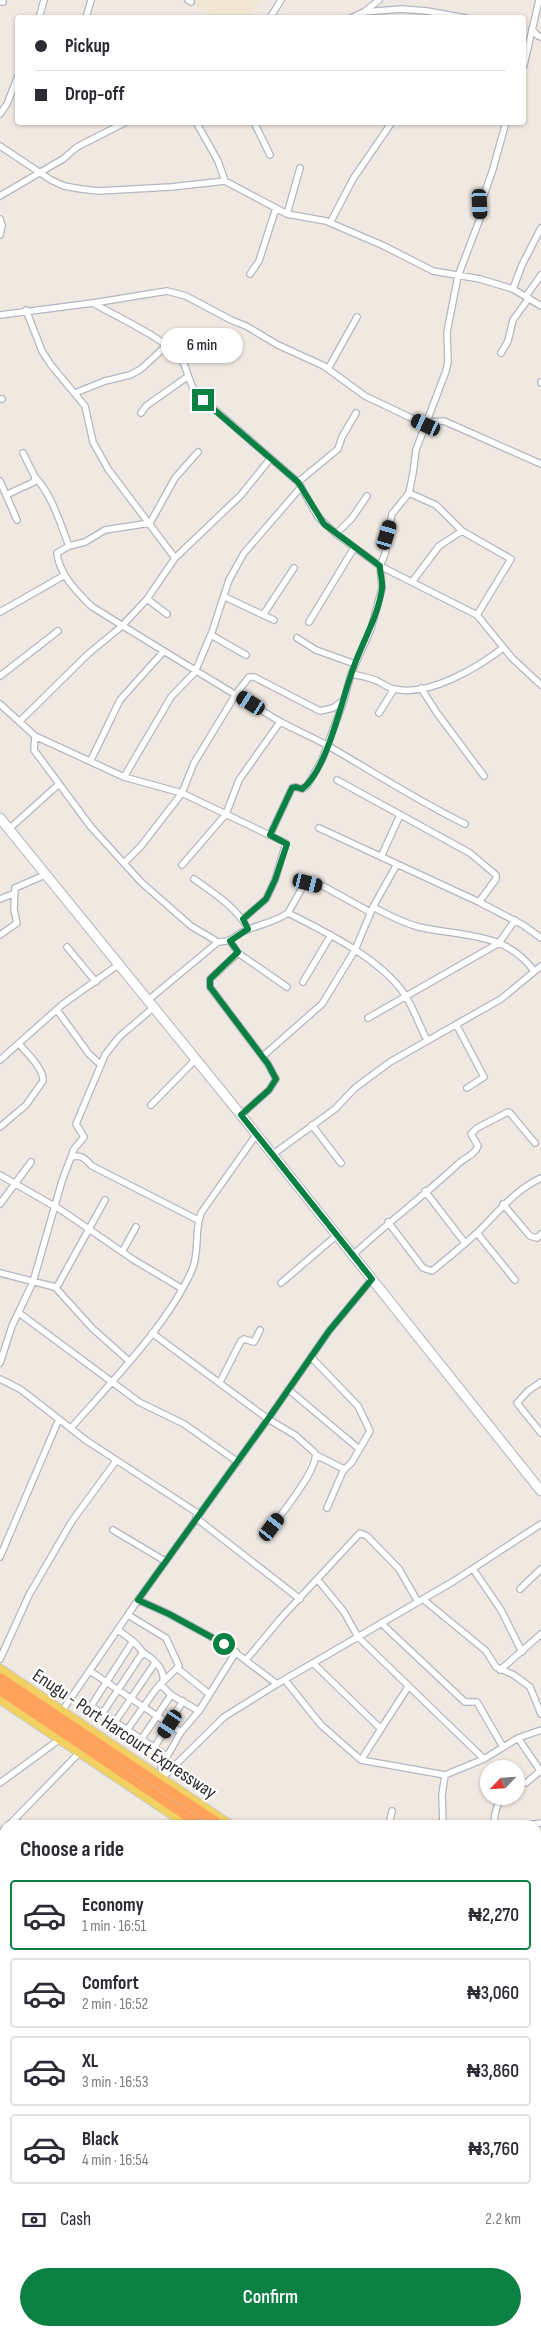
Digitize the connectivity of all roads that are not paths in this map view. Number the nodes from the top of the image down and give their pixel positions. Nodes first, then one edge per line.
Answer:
1 (44, 0) edge
2 (90, 0) edge
3 (281, 0) edge
4 (379, 0) edge
5 (540, 0) edge
6 (376, 10) junction
7 (419, 10) junction
8 (364, 12) junction
9 (40, 15) edge
10 (87, 15) edge
11 (272, 15) edge
12 (358, 15) edge
13 (376, 15) edge
14 (418, 15) edge
15 (444, 15) edge
16 (532, 31) junction
17 (526, 32) edge
18 (541, 37) edge
19 (526, 57) edge
20 (15, 84) edge
21 (0, 114) edge
22 (120, 125) edge
23 (198, 125) edge
24 (255, 125) edge
25 (390, 125) edge
26 (505, 125) edge
27 (0, 146) edge
28 (270, 155) dead end
29 (300, 168) dead end
30 (39, 173) junction
31 (226, 180) junction
32 (0, 196) edge
33 (276, 208) junction
34 (287, 214) junction
35 (0, 219) edge
36 (330, 223) junction
37 (541, 228) edge
38 (0, 235) edge
39 (250, 274) dead end
40 (541, 275) edge
41 (458, 276) junction
42 (513, 289) junction
43 (527, 297) junction
44 (93, 303) junction
45 (541, 306) edge
46 (26, 310) junction
47 (0, 315) edge
48 (357, 317) dead end
49 (166, 346) junction
50 (501, 353) dead end
51 (328, 369) junction
52 (187, 376) junction
53 (75, 393) junction
54 (140, 413) dead end
55 (356, 413) dead end
56 (426, 425) junction
57 (198, 452) dead end
58 (23, 453) dead end
59 (270, 459) junction
60 (541, 464) edge
61 (35, 477) junction
62 (0, 481) edge
63 (300, 485) junction
64 (408, 493) junction
65 (8, 494) junction
66 (367, 496) dead end
67 (17, 520) dead end
68 (150, 523) junction
69 (462, 531) junction
70 (336, 534) junction
71 (69, 546) junction
72 (354, 548) junction
73 (175, 558) junction
74 (380, 566) junction
75 (294, 568) dead end
76 (65, 575) junction
77 (412, 582) junction
78 (225, 597) junction
79 (147, 599) junction
80 (0, 612) edge
81 (167, 614) dead end
82 (263, 615) junction
83 (477, 615) junction
84 (274, 620) dead end
85 (308, 622) dead end
86 (122, 626) junction
87 (58, 631) dead end
88 (211, 635) junction
89 (297, 638) dead end
90 (504, 648) junction
91 (163, 652) junction
92 (246, 655) dead end
93 (355, 664) junction
94 (195, 672) junction
95 (351, 674) junction
96 (0, 676) edge
97 (541, 685) edge
98 (421, 688) junction
99 (394, 689) junction
100 (236, 694) junction
101 (344, 700) junction
102 (0, 704) edge
103 (379, 713) dead end
104 (20, 721) junction
105 (280, 722) junction
106 (35, 736) junction
107 (327, 745) junction
108 (91, 760) junction
109 (484, 776) dead end
110 (124, 777) junction
111 (337, 780) dead end
112 (58, 784) junction
113 (182, 794) junction
114 (226, 814) junction
115 (400, 815) junction
116 (0, 818) edge
117 (465, 824) dead end
118 (319, 828) dead end
119 (8, 829) junction
120 (270, 835) junction
121 (381, 857) junction
122 (124, 863) junction
123 (397, 864) junction
124 (182, 865) dead end
125 (45, 875) junction
126 (194, 880) dead end
127 (13, 894) junction
128 (0, 899) edge
129 (479, 902) junction
130 (372, 910) junction
131 (288, 913) junction
132 (243, 919) junction
133 (515, 920) junction
134 (248, 929) junction
135 (331, 935) junction
136 (0, 936) edge
137 (541, 938) edge
138 (230, 941) junction
139 (218, 942) junction
140 (499, 943) junction
141 (67, 947) dead end
142 (356, 950) junction
143 (238, 952) junction
144 (118, 965) junction
145 (541, 966) edge
146 (534, 971) junction
147 (96, 982) junction
148 (303, 982) dead end
149 (287, 987) dead end
150 (405, 996) junction
151 (150, 1004) junction
152 (57, 1010) junction
153 (368, 1018) dead end
154 (457, 1026) junction
155 (427, 1040) junction
156 (19, 1044) junction
157 (263, 1056) junction
158 (196, 1059) junction
159 (0, 1060) edge
160 (100, 1064) junction
161 (467, 1088) dead end
162 (152, 1105) dead end
163 (241, 1115) junction
164 (312, 1125) junction
165 (0, 1127) edge
166 (256, 1135) junction
167 (535, 1144) dead end
168 (272, 1155) junction
169 (71, 1157) junction
170 (31, 1162) dead end
171 (342, 1162) dead end
172 (0, 1175) edge
173 (541, 1178) edge
174 (13, 1184) junction
175 (425, 1192) junction
176 (105, 1200) dead end
177 (0, 1204) edge
178 (503, 1204) junction
179 (53, 1207) junction
180 (198, 1220) junction
181 (388, 1222) junction
182 (136, 1227) dead end
183 (88, 1230) junction
184 (477, 1233) junction
185 (541, 1234) edge
186 (337, 1235) junction
187 (465, 1243) junction
188 (122, 1252) junction
189 (353, 1255) junction
190 (0, 1273) edge
191 (372, 1279) junction
192 (515, 1280) dead end
193 (33, 1282) junction
194 (281, 1283) dead end
195 (54, 1287) junction
196 (181, 1288) junction
197 (19, 1313) junction
198 (260, 1330) dead end
199 (152, 1333) junction
200 (311, 1356) junction
201 (129, 1361) junction
202 (0, 1363) edge
203 (0, 1379) edge
204 (112, 1381) junction
205 (220, 1382) junction
206 (541, 1382) edge
207 (289, 1390) junction
208 (268, 1419) junction
209 (59, 1420) junction
210 (71, 1428) junction
211 (541, 1434) edge
212 (358, 1448) dead end
213 (316, 1455) junction
214 (116, 1461) junction
215 (238, 1462) junction
216 (344, 1469) junction
217 (541, 1491) edge
218 (328, 1508) dead end
219 (198, 1516) junction
220 (541, 1524) edge
221 (272, 1527) dead end
222 (114, 1530) dead end
223 (0, 1557) edge
224 (166, 1561) junction
225 (473, 1569) junction
226 (541, 1569) edge
227 (318, 1580) junction
228 (520, 1589) dead end
229 (300, 1599) junction
230 (138, 1600) junction
231 (421, 1601) junction
232 (128, 1615) junction
233 (381, 1623) junction
234 (118, 1630) junction
235 (541, 1634) edge
236 (358, 1637) junction
237 (133, 1641) junction
238 (143, 1652) junction
239 (236, 1652) junction
240 (522, 1652) junction
241 (0, 1659) edge
242 (246, 1660) junction
243 (155, 1663) junction
244 (314, 1664) junction
245 (177, 1668) junction
246 (0, 1669) edge
247 (500, 1670) junction
248 (90, 1671) junction
249 (0, 1678) edge
250 (285, 1680) junction
251 (107, 1682) junction
252 (161, 1683) junction
253 (277, 1684) junction
254 (408, 1687) junction
255 (0, 1690) edge
256 (118, 1690) junction
257 (208, 1694) junction
258 (171, 1695) junction
259 (0, 1699) edge
260 (130, 1699) junction
261 (183, 1701) junction
262 (539, 1704) edge
263 (143, 1708) junction
264 (199, 1710) junction
265 (62, 1711) junction
266 (102, 1714) junction
267 (541, 1714) edge
268 (156, 1716) junction
269 (115, 1722) junction
270 (170, 1724) junction
271 (382, 1729) junction
272 (127, 1730) junction
273 (541, 1730) edge
274 (181, 1732) junction
275 (518, 1738) junction
276 (60, 1739) junction
277 (141, 1740) junction
278 (503, 1747) junction
279 (154, 1748) junction
280 (80, 1752) junction
281 (166, 1756) junction
282 (484, 1759) junction
283 (361, 1760) junction
284 (541, 1772) edge
285 (445, 1775) junction
286 (163, 1776) junction
287 (0, 1783) edge
288 (526, 1783) dead end
289 (498, 1805) edge
290 (392, 1811) dead end
291 (14, 1820) edge
292 (181, 1820) edge
293 (194, 1820) edge
294 (213, 1820) edge
295 (223, 1820) edge
296 (390, 1820) edge
297 (442, 1820) edge
298 (494, 1820) edge

1 - 9 street
2 - 10 street
3 - 11 street
4 - 8 street
5 - 16 street
6 - 7 street
6 - 8 street
6 - 13 street
7 - 14 street
7 - 15 street
8 - 12 street
16 - 17 street
16 - 18 street
16 - 19 street
20 - 21 street
22 - 30 street
23 - 31 street
24 - 28 street
25 - 36 street
26 - 41 street
27 - 30 street
29 - 34 street
30 - 31 street
30 - 32 street
31 - 33 street
33 - 34 street
33 - 39 street
34 - 36 street
35 - 38 street
36 - 41 street
37 - 42 street
40 - 43 street
41 - 42 street
41 - 56 street
42 - 43 street
43 - 45 street
43 - 50 street
44 - 46 street
44 - 49 street
44 - 51 street
46 - 47 street
46 - 53 street
48 - 51 street
49 - 52 street
49 - 53 street
51 - 56 street
52 - 54 street
52 - 59 street
53 - 68 street
55 - 63 street
56 - 60 street
56 - 64 street
57 - 68 street
58 - 61 street
59 - 63 street
59 - 73 street
61 - 65 street
61 - 71 street
62 - 65 street
63 - 70 street
63 - 78 street
64 - 69 street
64 - 74 street
65 - 67 street
66 - 70 street
68 - 71 street
68 - 73 street
69 - 77 street
69 - 83 street
70 - 72 street
71 - 76 street
72 - 74 street
72 - 85 street
73 - 79 street
74 - 77 street
74 - 93 street
75 - 82 street
76 - 80 street
76 - 86 street
77 - 83 street
78 - 82 street
78 - 88 street
79 - 81 street
79 - 86 street
82 - 84 street
83 - 90 street
86 - 91 street
86 - 104 street
87 - 96 street
88 - 92 street
88 - 94 street
89 - 93 street
90 - 97 street
90 - 98 street
91 - 94 street
91 - 108 street
93 - 95 street
94 - 100 street
94 - 110 street
95 - 99 street
95 - 101 street
98 - 99 street
98 - 109 street
99 - 103 street
100 - 101 street
100 - 105 street
100 - 113 street
101 - 107 street
102 - 104 street
104 - 106 street
105 - 107 street
105 - 114 street
106 - 108 street
106 - 112 street
107 - 117 street
107 - 120 street
108 - 110 street
110 - 113 street
111 - 115 street
112 - 119 street
112 - 122 street
113 - 114 street
113 - 122 street
114 - 120 street
114 - 124 street
115 - 121 street
115 - 129 street
116 - 119 street
118 - 121 street
119 - 125 street
120 - 132 street
121 - 123 street
122 - 139 street
123 - 129 street
123 - 130 street
125 - 127 street
125 - 144 street
126 - 132 street
127 - 128 street
127 - 136 street
129 - 133 street
130 - 131 street
130 - 140 street
130 - 142 street
131 - 134 street
131 - 135 street
132 - 134 street
133 - 137 street
133 - 140 street
134 - 138 street
135 - 142 street
135 - 148 street
138 - 139 street
138 - 143 street
139 - 151 street
140 - 146 street
140 - 150 street
141 - 147 street
142 - 150 street
142 - 157 street
143 - 149 street
143 - 157 street
144 - 147 street
144 - 151 street
145 - 146 street
146 - 154 street
147 - 152 street
150 - 153 street
150 - 155 street
151 - 158 street
151 - 160 street
152 - 156 street
152 - 160 street
154 - 155 street
154 - 161 street
155 - 164 street
156 - 159 street
156 - 165 street
157 - 163 street
158 - 162 street
158 - 163 street
160 - 169 street
163 - 166 street
164 - 168 street
164 - 171 street
166 - 168 street
166 - 180 street
167 - 175 street
168 - 186 street
169 - 179 street
169 - 180 street
170 - 174 street
172 - 174 street
173 - 178 street
174 - 177 street
174 - 179 street
175 - 181 street
175 - 187 street
176 - 183 street
178 - 184 street
178 - 185 street
179 - 183 street
179 - 193 street
180 - 196 street
181 - 187 street
181 - 189 street
182 - 188 street
183 - 188 street
183 - 195 street
184 - 187 street
184 - 192 street
186 - 189 street
186 - 194 street
188 - 196 street
189 - 191 street
190 - 193 street
191 - 200 street
191 - 217 street
193 - 195 street
193 - 197 street
195 - 201 street
196 - 199 street
197 - 202 street
197 - 204 street
198 - 205 street
199 - 201 street
199 - 205 street
200 - 207 street
200 - 216 street
201 - 204 street
203 - 209 street
204 - 210 street
204 - 215 street
205 - 208 street
206 - 211 street
207 - 208 street
207 - 212 street
208 - 213 street
208 - 215 street
209 - 210 street
209 - 223 street
210 - 214 street
213 - 216 street
213 - 221 street
214 - 219 street
214 - 241 street
215 - 219 street
216 - 218 street
219 - 224 street
219 - 229 street
220 - 225 street
222 - 224 street
224 - 230 street
225 - 231 street
225 - 240 street
226 - 228 street
227 - 229 street
227 - 231 street
227 - 236 street
229 - 242 street
230 - 232 street
230 - 239 street
231 - 233 street
231 - 247 street
232 - 234 street
232 - 245 street
233 - 236 street
233 - 278 street
234 - 237 street
234 - 248 street
235 - 240 street
236 - 244 street
236 - 254 street
237 - 238 street
237 - 251 street
238 - 243 street
238 - 256 street
239 - 242 street
239 - 257 street
240 - 247 street
242 - 253 street
243 - 252 street
243 - 260 street
244 - 250 street
244 - 271 street
245 - 252 street
245 - 257 street
246 - 265 main road, Enugu - Port Harcourt Expressway
247 - 262 street
248 - 251 street
248 - 265 street
249 - 294 highway, Enugu - Port Harcourt Expressway
250 - 253 street
250 - 283 street
251 - 256 street
251 - 266 street
252 - 258 street
252 - 263 street
253 - 286 street
254 - 271 street
254 - 282 street
255 - 293 highway, Enugu - Port Harcourt Expressway
256 - 260 street
256 - 266 street
257 - 264 street
258 - 261 street
258 - 268 street
259 - 276 main road
260 - 263 street
260 - 269 street
261 - 264 street
261 - 270 street
262 - 267 street
263 - 268 street
263 - 272 street
264 - 274 street
265 - 286 main road, Enugu - Port Harcourt Expressway
266 - 269 street
268 - 270 street
268 - 277 street
269 - 272 street
270 - 274 street
270 - 279 street
271 - 283 street
272 - 277 street
273 - 275 street
274 - 281 street
275 - 278 street
275 - 284 street
276 - 280 main road
276 - 287 street
277 - 279 street
278 - 282 street
279 - 281 street
280 - 291 street
280 - 292 main road
281 - 286 street
282 - 285 street
283 - 285 street
284 - 288 street
285 - 297 street
286 - 295 main road, Enugu - Port Harcourt Expressway
289 - 298 street
290 - 296 street

